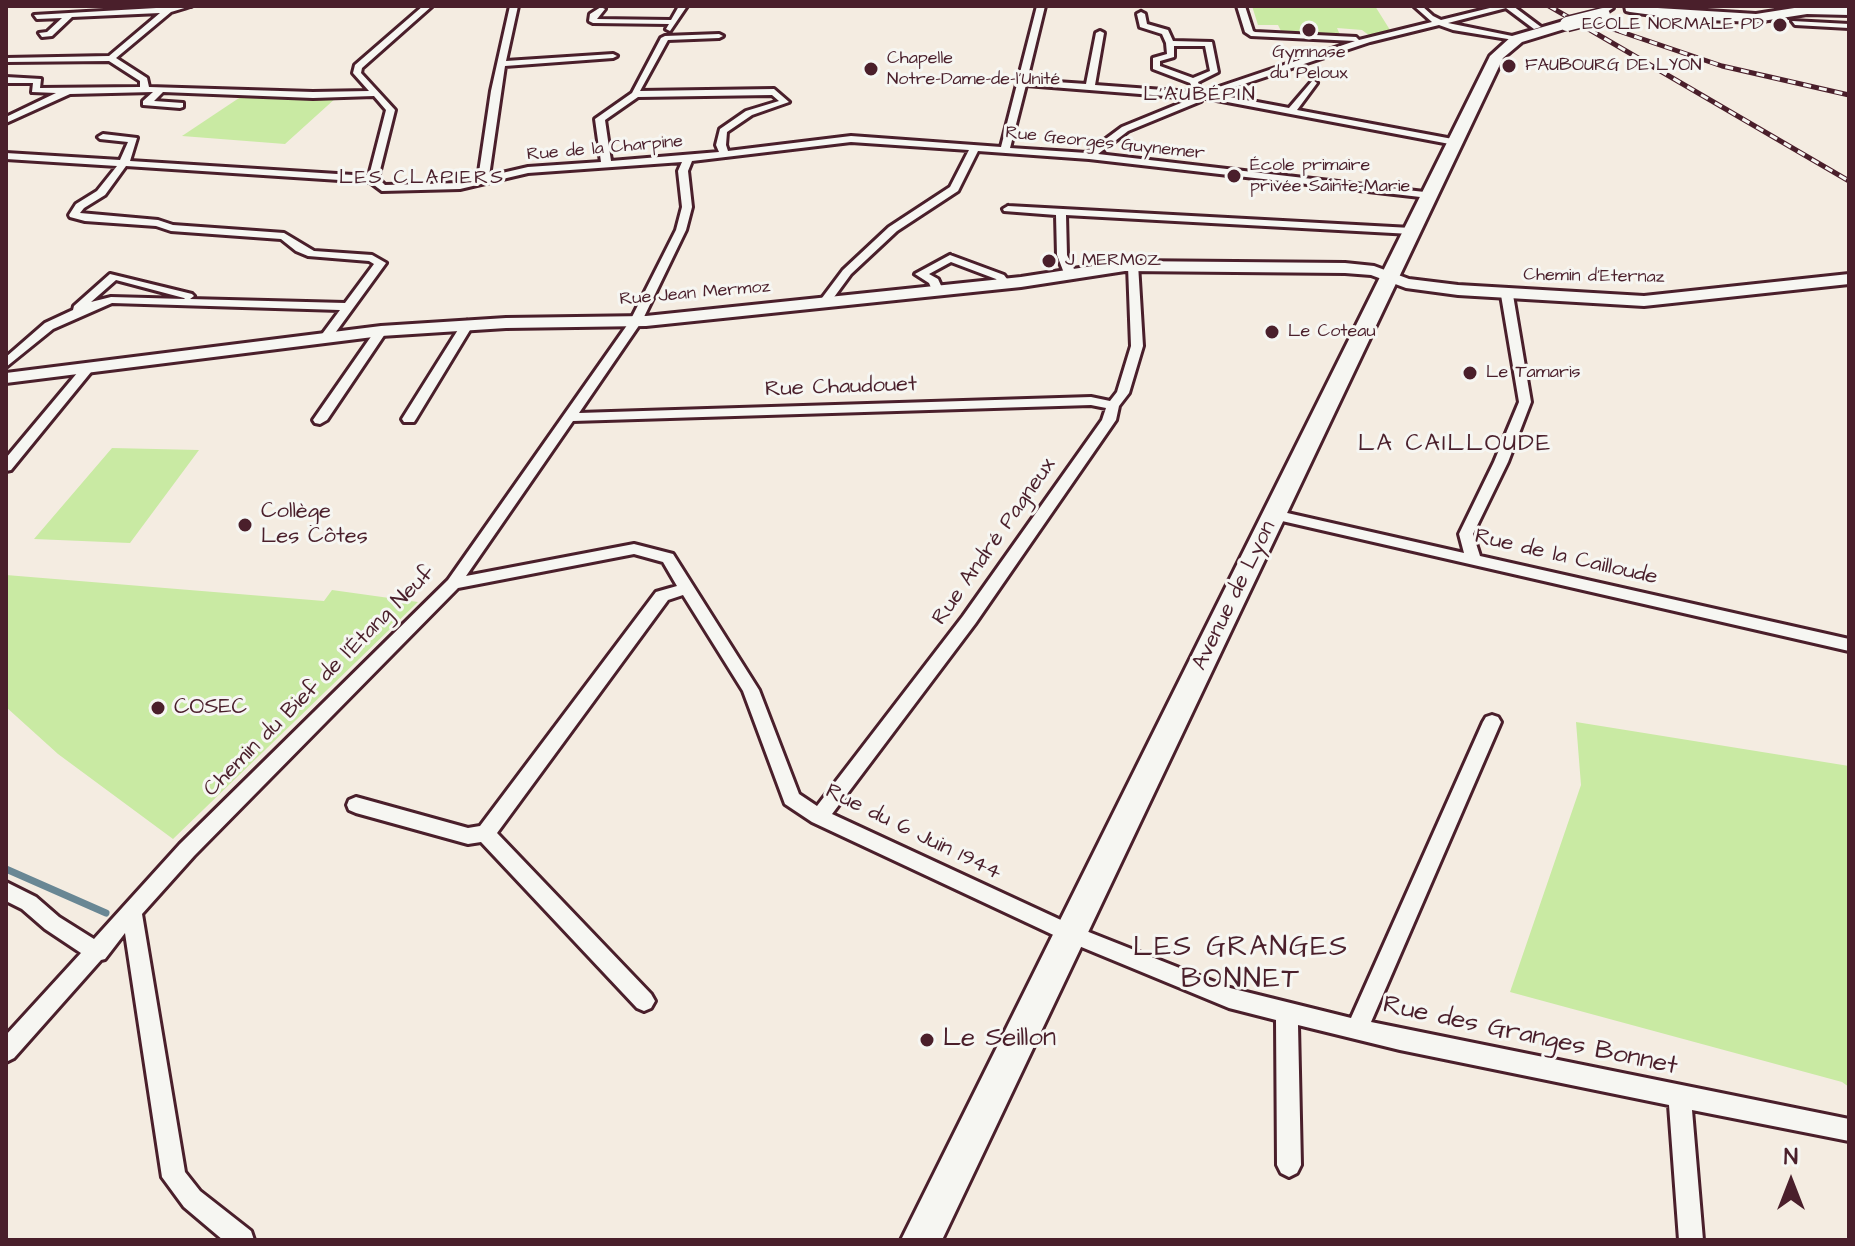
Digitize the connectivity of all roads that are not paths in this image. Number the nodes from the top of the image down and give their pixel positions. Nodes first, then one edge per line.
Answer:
1 (96, 6) edge
2 (187, 6) edge
3 (428, 6) edge
4 (514, 6) edge
5 (683, 6) edge
6 (1041, 6) edge
7 (1241, 6) edge
8 (1418, 6) edge
9 (1508, 6) edge
10 (156, 8) edge
11 (601, 9) dead end
12 (1618, 9) edge
13 (168, 10) junction
14 (1849, 11) edge
15 (1742, 12) edge
16 (87, 13) junction
17 (1141, 14) dead end
18 (70, 15) junction
19 (37, 17) dead end
20 (673, 22) junction
21 (1440, 23) junction
22 (1795, 23) dead end
23 (1849, 26) edge
24 (166, 29) dead end
25 (146, 30) junction
26 (1536, 30) junction
27 (1100, 33) dead end
28 (42, 35) dead end
29 (1497, 35) junction
30 (719, 36) dead end
31 (665, 38) junction
32 (1517, 39) junction
33 (1367, 40) junction
34 (1170, 43) junction
35 (120, 56) junction
36 (613, 56) dead end
37 (6, 60) edge
38 (503, 64) junction
39 (6, 80) edge
40 (1193, 81) junction
41 (1024, 82) junction
42 (1313, 83) dead end
43 (1090, 87) junction
44 (145, 89) junction
45 (161, 89) junction
46 (68, 91) junction
47 (373, 94) junction
48 (636, 94) junction
49 (1201, 95) junction
50 (180, 105) dead end
51 (1291, 111) junction
52 (8, 118) edge
53 (103, 137) dead end
54 (1455, 142) junction
55 (777, 147) joint
56 (975, 147) junction
57 (1005, 149) junction
58 (724, 153) junction
59 (6, 156) edge
60 (1089, 156) junction
61 (688, 159) junction
62 (606, 162) junction
63 (124, 163) junction
64 (373, 179) junction
65 (483, 181) junction
66 (1429, 195) junction
67 (1008, 209) dead end
68 (1061, 212) junction
69 (1411, 231) junction
70 (1134, 266) junction
71 (1070, 273) junction
72 (1388, 276) junction
73 (1849, 279) edge
74 (1004, 283) junction
75 (937, 290) junction
76 (1507, 295) junction
77 (825, 302) junction
78 (215, 304) junction
79 (348, 307) junction
80 (67, 317) junction
81 (636, 321) junction
82 (467, 325) junction
83 (381, 331) junction
84 (326, 337) junction
85 (6, 363) edge
86 (87, 369) junction
87 (6, 378) edge
88 (1113, 405) junction
89 (571, 417) junction
90 (409, 419) dead end
91 (320, 420) dead end
92 (6, 467) edge
93 (1274, 515) junction
94 (1473, 560) junction
95 (453, 584) junction
96 (687, 588) junction
97 (1849, 645) edge
98 (1492, 722) dead end
99 (356, 805) dead end
100 (819, 817) junction
101 (485, 833) junction
102 (6, 891) edge
103 (132, 913) junction
104 (1069, 933) junction
105 (98, 952) junction
106 (644, 1001) dead end
107 (1287, 1012) junction
108 (1357, 1029) junction
109 (6, 1051) edge
110 (1680, 1096) junction
111 (1849, 1130) edge
112 (1289, 1165) dead end
113 (242, 1240) edge
114 (921, 1240) edge
115 (1691, 1240) edge

1 - 16 street
2 - 13 street
3 - 47 street
4 - 38 street
5 - 20 street
6 - 41 street
7 - 33 street
8 - 21 street
9 - 21 street
9 - 26 street
10 - 13 street
10 - 16 street
11 - 20 street
12 - 15 main road, Avenue de Lyon
12 - 26 main road, Avenue de Lyon, bridge
13 - 25 street
14 - 15 main road, Avenue de Lyon
16 - 18 street
17 - 34 street
18 - 19 street
18 - 28 street
20 - 31 street
21 - 29 street
21 - 33 street
22 - 23 street
24 - 25 street
25 - 35 street
26 - 29 street
26 - 32 main road, Avenue de Lyon
27 - 43 street
29 - 32 street
30 - 31 street
31 - 48 street
32 - 54 main road, Avenue de Lyon
33 - 49 street
34 - 40 street
34 - 40 street
35 - 37 street
35 - 44 street
36 - 38 street
38 - 65 street
39 - 46 street
40 - 49 street
41 - 43 street
41 - 57 street
42 - 51 street
43 - 49 street
44 - 45 street
44 - 46 street
45 - 47 street
45 - 50 street
46 - 52 street
47 - 64 street
48 - 58 street
48 - 62 street
49 - 51 street
49 - 60 street
51 - 54 street
53 - 63 street
54 - 66 main road, Avenue de Lyon
55 - 56 street, Rue Georges Guynemer
55 - 58 street, Rue de la Charpine
56 - 57 street, Rue Georges Guynemer
56 - 77 street
57 - 60 street, Rue Georges Guynemer
58 - 61 street, Rue de la Charpine
59 - 63 street, Rue de la Charpine
60 - 66 street, Rue Georges Guynemer
61 - 62 street, Rue de la Charpine
61 - 81 street, Chemin du Bief de l'Étang Neuf
62 - 65 street, Rue de la Charpine
63 - 64 street, Rue de la Charpine
63 - 79 street
64 - 65 street, Rue de la Charpine
66 - 69 main road, Avenue de Lyon
67 - 68 street
68 - 69 street
68 - 71 street
69 - 72 main road, Avenue de Lyon
70 - 71 street, Rue Jean Mermoz
70 - 72 street, Rue Jean Mermoz
70 - 88 street, Rue André Pagneux
71 - 74 street, Rue Jean Mermoz
72 - 76 street, Chemin d'Eternaz
72 - 93 main road, Avenue de Lyon
73 - 76 street, Chemin d'Eternaz
74 - 75 street, Rue Jean Mermoz
74 - 75 street
75 - 77 street, Rue Jean Mermoz
76 - 94 street
77 - 81 street, Rue Jean Mermoz
78 - 79 street
78 - 80 street
78 - 80 street
79 - 84 street
80 - 85 street
81 - 82 street, Rue Jean Mermoz
81 - 89 street, Chemin du Bief de l'Étang Neuf
82 - 83 street, Rue Jean Mermoz
82 - 90 street
83 - 84 street, Rue Jean Mermoz
83 - 91 street
84 - 86 street, Rue Jean Mermoz
86 - 87 street, Rue Jean Mermoz
86 - 92 street
88 - 89 street, Rue Chaudouet
88 - 100 street, Rue André Pagneux
89 - 95 street, Chemin du Bief de l'Étang Neuf
93 - 94 street, Rue de la Cailloude
93 - 104 main road, Avenue de Lyon
94 - 97 street, Rue de la Cailloude
95 - 96 street, Rue du 6 Juin 1944
95 - 103 street, Chemin du Bief de l'Étang Neuf
96 - 100 street, Rue du 6 Juin 1944
96 - 101 street
98 - 108 street
99 - 101 street
100 - 104 street, Rue du 6 Juin 1944
101 - 106 street
102 - 105 street
103 - 105 street, Chemin du Bief de l'Étang Neuf
103 - 113 street
104 - 107 street, Rue des Granges Bonnet
104 - 114 main road, Avenue de Lyon
105 - 109 street, Chemin du Bief de l'Étang Neuf
107 - 108 street, Rue des Granges Bonnet
107 - 112 street
108 - 110 street, Rue des Granges Bonnet
110 - 111 street, Rue des Granges Bonnet
110 - 115 street

